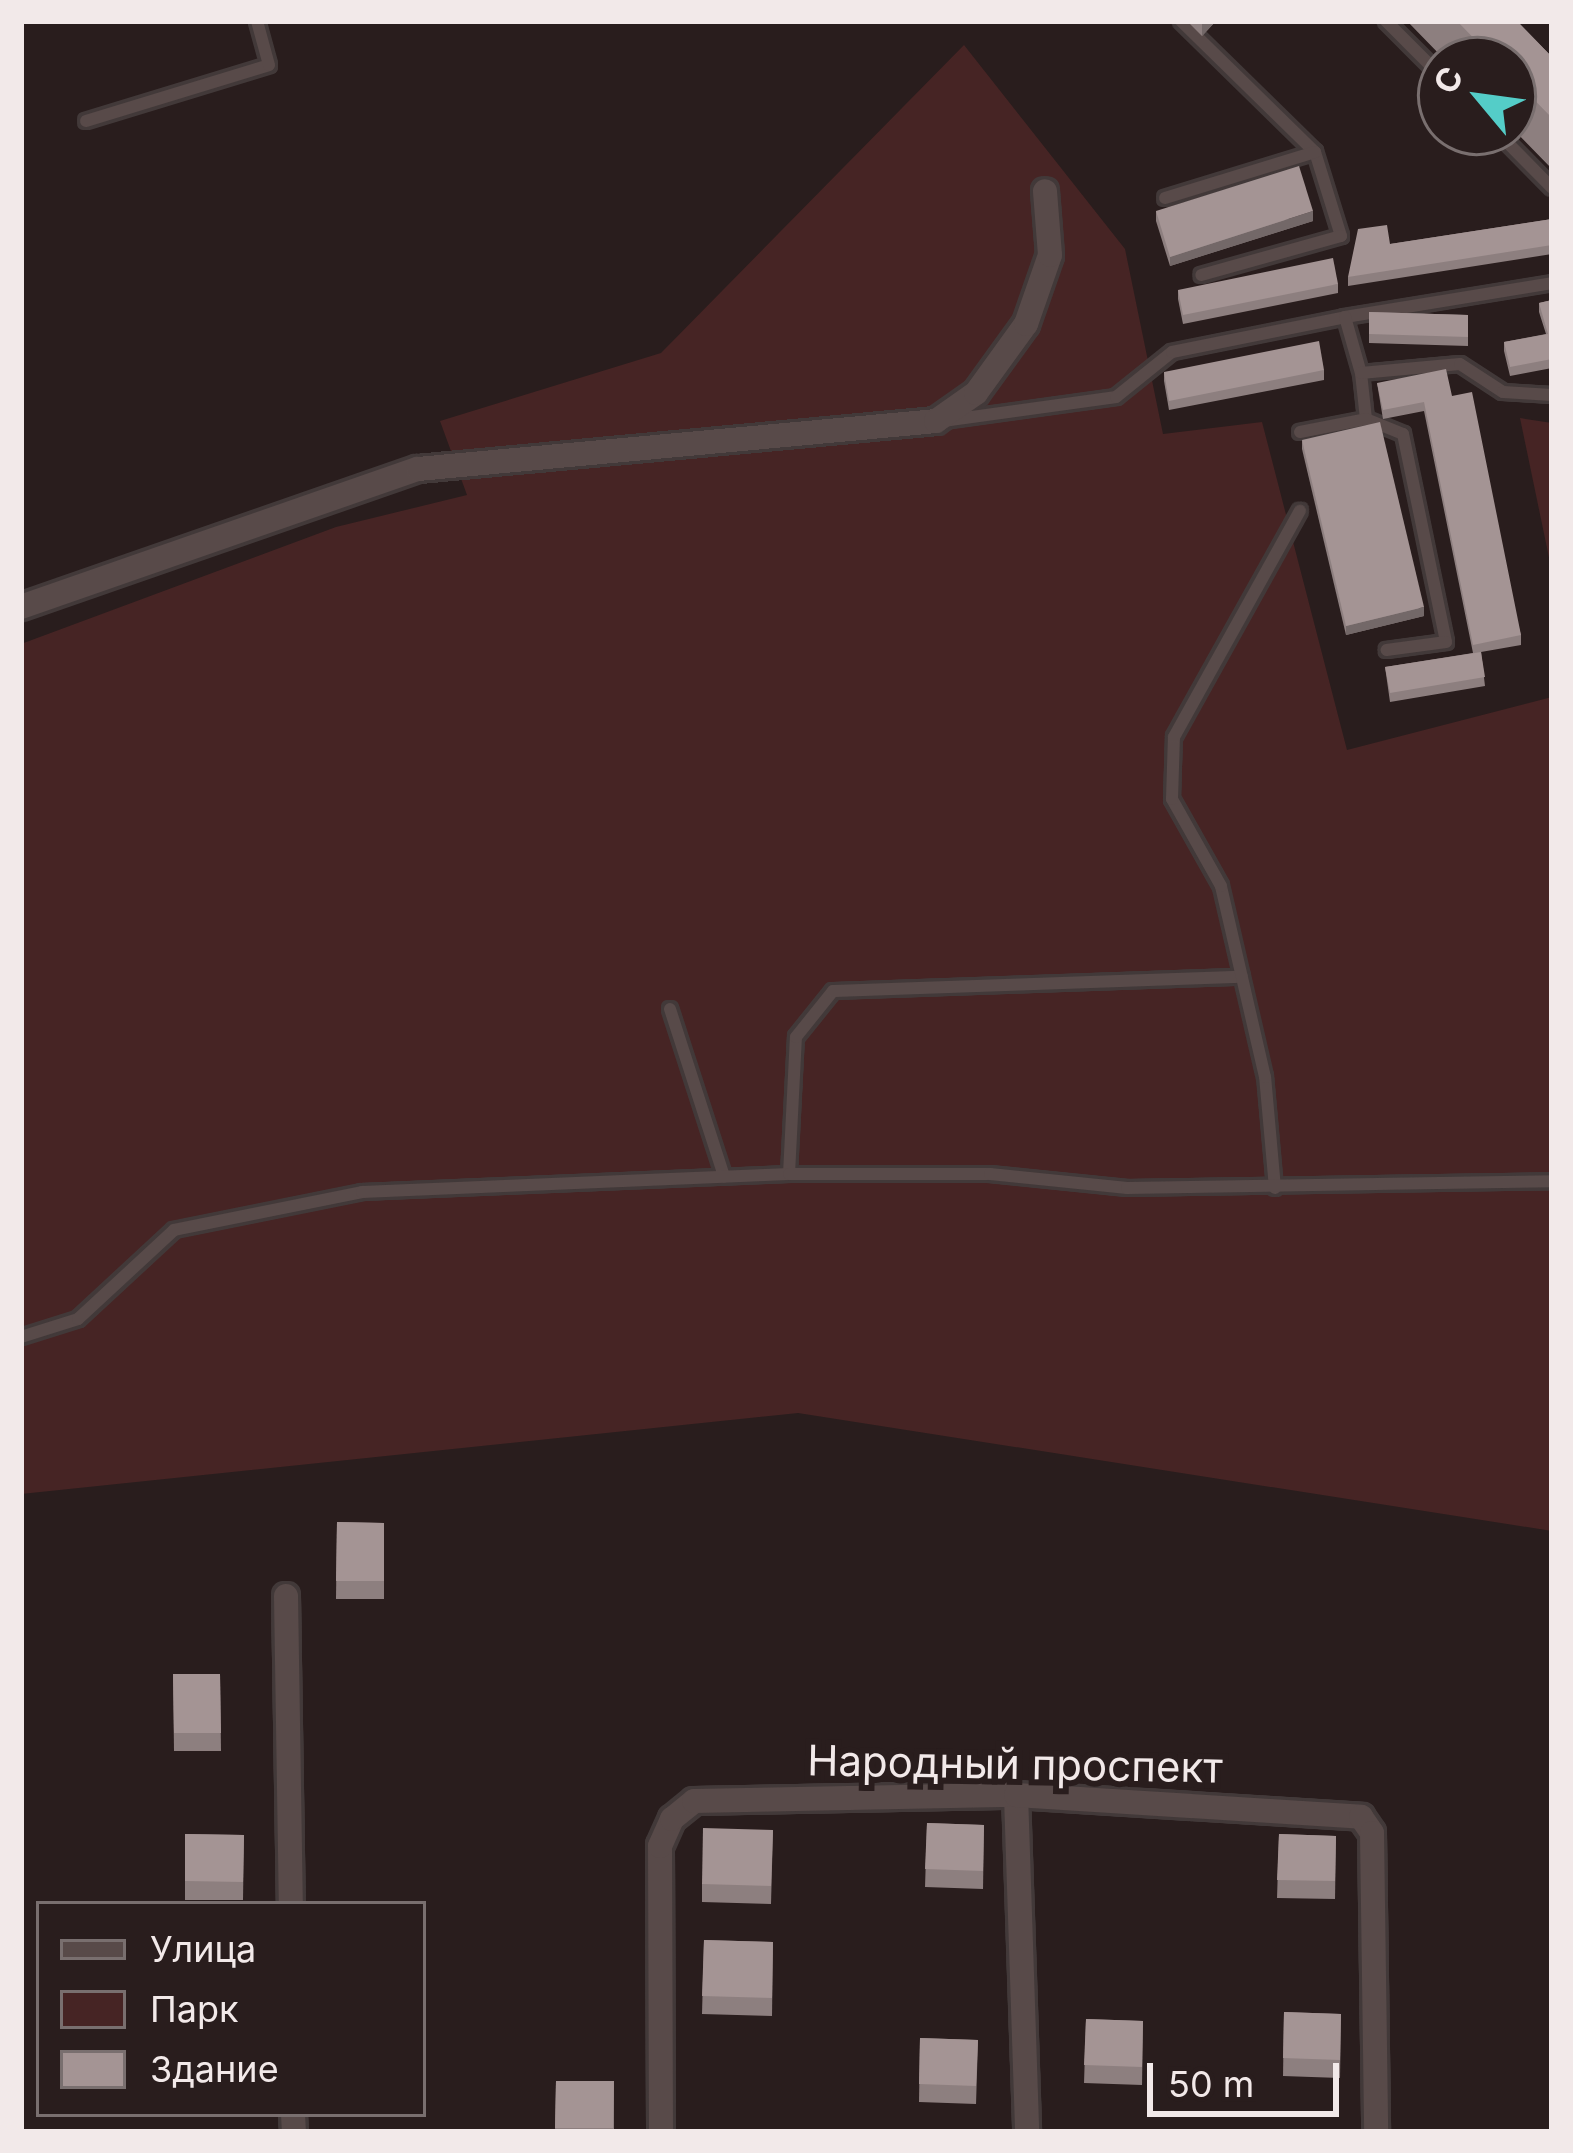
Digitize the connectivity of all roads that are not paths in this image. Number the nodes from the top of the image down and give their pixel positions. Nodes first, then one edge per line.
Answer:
1 (256, 21) edge
2 (1181, 21) edge
3 (1386, 21) edge
4 (1417, 52) edge
5 (86, 121) dead end
6 (1315, 152) junction
7 (1520, 156) edge
8 (1552, 188) edge
9 (1045, 190) dead end
10 (1165, 198) dead end
11 (1201, 275) dead end
12 (1552, 283) edge
13 (1345, 317) junction
14 (1360, 373) junction
15 (1552, 395) edge
16 (1366, 419) junction
17 (936, 421) junction
18 (1300, 432) dead end
19 (1300, 511) dead end
20 (21, 607) edge
21 (1387, 650) dead end
22 (1242, 977) junction
23 (670, 1009) dead end
24 (789, 1174) junction
25 (724, 1176) junction
26 (1552, 1181) edge
27 (1276, 1188) junction
28 (21, 1337) edge
29 (286, 1597) dead end
30 (1016, 1795) junction
31 (291, 1901) edge
32 (661, 2132) edge
33 (1027, 2132) edge
34 (1376, 2132) edge

1 - 5 lane
2 - 6 lane
3 - 4 lane
6 - 10 lane
6 - 11 lane
7 - 8 lane
9 - 17 street
12 - 13 lane
13 - 14 lane
13 - 17 lane
14 - 15 lane
14 - 16 lane
16 - 18 lane
16 - 21 lane
17 - 20 street
19 - 22 lane
22 - 24 lane
22 - 27 lane
23 - 25 lane
24 - 25 lane
24 - 27 lane
25 - 28 lane
26 - 27 lane
29 - 31 street
30 - 32 street, Народный проспект
30 - 33 street
30 - 34 street, Народный проспект

